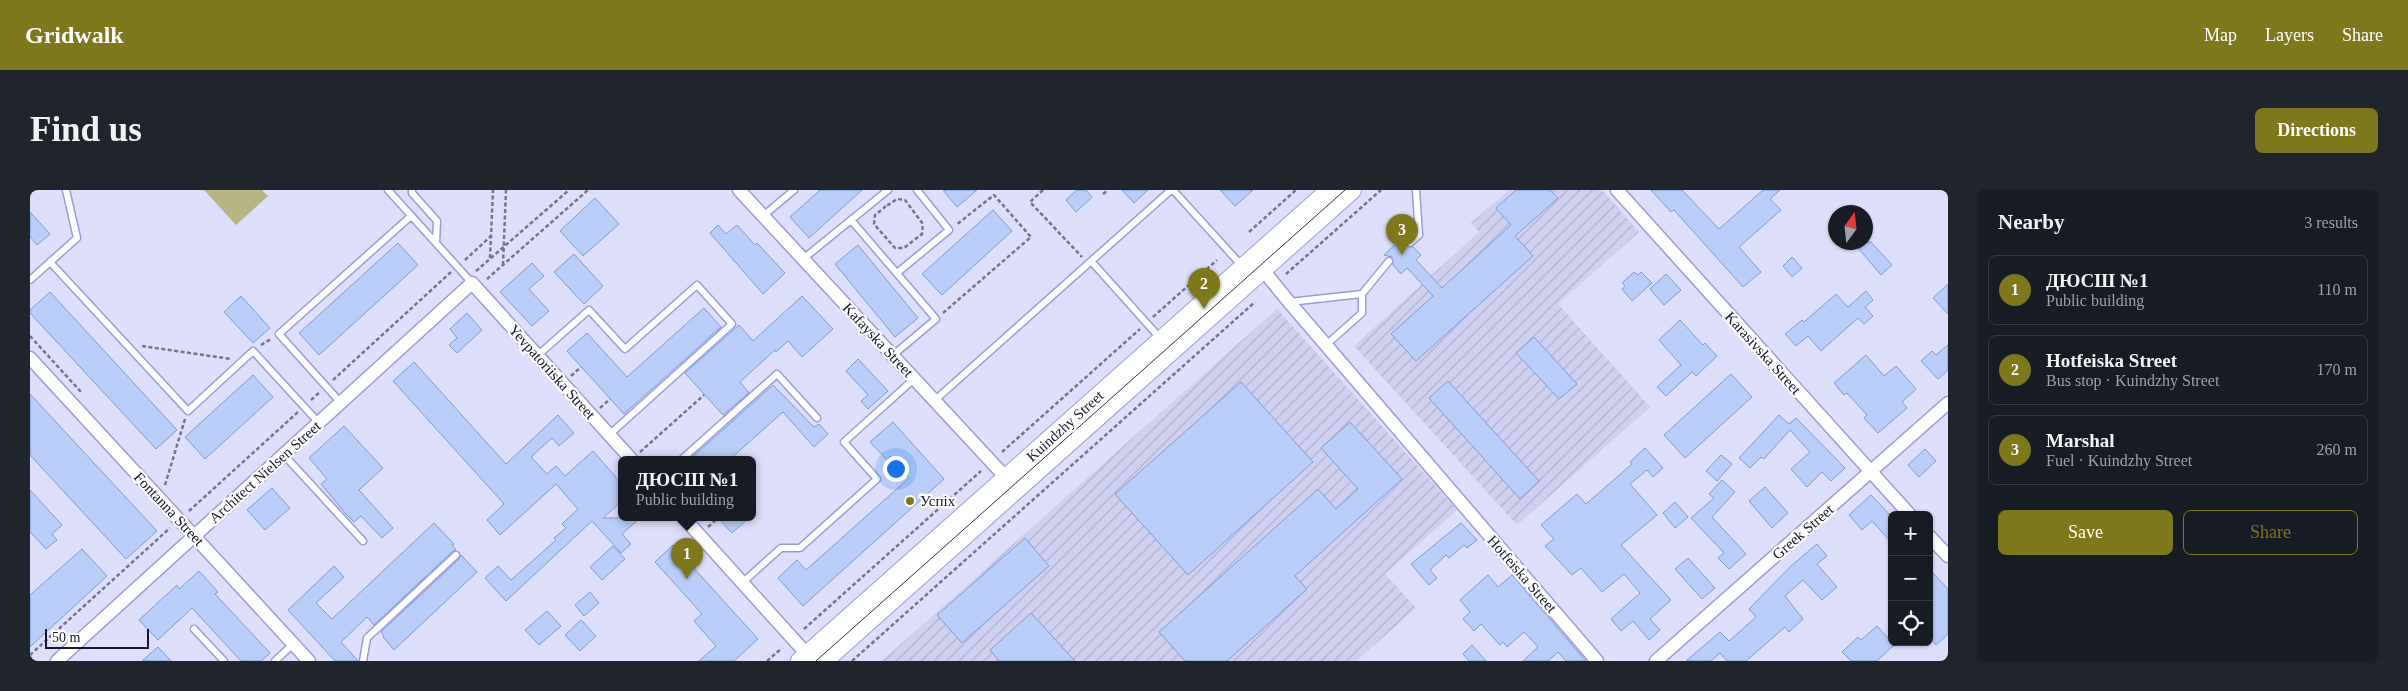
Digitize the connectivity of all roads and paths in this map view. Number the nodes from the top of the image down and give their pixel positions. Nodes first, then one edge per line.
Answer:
1 (66, 190) edge
2 (388, 190) edge
3 (412, 190) edge
4 (493, 190) edge
5 (506, 190) edge
6 (569, 190) edge
7 (588, 190) edge
8 (739, 190) edge
9 (794, 190) edge
10 (888, 190) edge
11 (917, 190) edge
12 (990, 190) edge
13 (1043, 190) edge
14 (1108, 190) edge
15 (1172, 190) edge
16 (1296, 190) edge
17 (1330, 190) edge
18 (1352, 190) edge
19 (1381, 190) edge
20 (1416, 190) edge
21 (1618, 190) edge
22 (994, 194) junction
23 (1103, 194) dead end
24 (879, 198) junction
25 (886, 207) junction
26 (411, 216) junction
27 (763, 216) junction
28 (852, 220) junction
29 (949, 230) junction
30 (1249, 232) dead end
31 (491, 236) junction
32 (436, 243) junction
33 (1410, 243) dead end
34 (503, 248) junction
35 (490, 259) junction
36 (803, 259) junction
37 (1218, 260) dead end
38 (1389, 261) dead end
39 (50, 262) junction
40 (1090, 262) junction
41 (503, 265) junction
42 (457, 267) junction
43 (1253, 269) junction
44 (897, 273) junction
45 (1286, 274) dead end
46 (30, 280) edge
47 (472, 283) junction
48 (1362, 294) junction
49 (1255, 302) dead end
50 (1289, 302) junction
51 (936, 319) junction
52 (1147, 323) junction
53 (279, 334) junction
54 (126, 343) junction
55 (1167, 345) junction
56 (1326, 345) junction
57 (253, 351) junction
58 (537, 356) junction
59 (892, 356) junction
60 (30, 358) edge
61 (242, 361) junction
62 (914, 379) junction
63 (326, 386) junction
64 (704, 395) dead end
65 (934, 400) junction
66 (1948, 402) edge
67 (341, 403) junction
68 (304, 406) junction
69 (188, 411) junction
70 (817, 418) dead end
71 (319, 423) junction
72 (609, 435) junction
73 (1002, 452) dead end
74 (284, 455) junction
75 (628, 456) edge
76 (636, 456) edge
77 (685, 456) edge
78 (980, 471) dead end
79 (1870, 473) junction
80 (1011, 484) junction
81 (166, 485) dead end
82 (1906, 511) edge
83 (179, 520) junction
84 (687, 521) edge
85 (194, 536) junction
86 (1933, 540) edge
87 (363, 541) dead end
88 (456, 554) dead end
89 (1948, 556) edge
90 (742, 583) junction
91 (194, 628) dead end
92 (804, 629) dead end
93 (293, 644) junction
94 (782, 648) dead end
95 (30, 655) edge
96 (811, 659) edge
97 (57, 661) edge
98 (224, 661) edge
99 (275, 661) edge
100 (309, 661) edge
101 (363, 661) edge
102 (767, 661) edge
103 (852, 661) edge
104 (1597, 661) edge
105 (1656, 661) edge

1 - 39 lane
2 - 26 lane
3 - 32 lane
4 - 31 path
5 - 34 path
6 - 34 path
7 - 41 path
8 - 27 street, Kafayska Street
9 - 27 lane
10 - 24 lane
11 - 29 lane
12 - 22 path
13 - 40 path
14 - 23 path
15 - 40 lane
15 - 43 lane
16 - 30 path
17 - 43 main road, Kuindzhy Street
18 - 43 main road, Kuindzhy Street
19 - 45 path
20 - 33 lane
21 - 79 street, Karasivska Street
22 - 29 path
22 - 51 path
24 - 25 path
24 - 28 lane
25 - 25 path
26 - 32 lane
26 - 53 lane
27 - 36 street, Kafayska Street
28 - 36 lane
28 - 44 lane
29 - 44 lane
31 - 35 path
31 - 42 path
32 - 42 lane
34 - 35 path
34 - 41 path
35 - 47 path
36 - 59 street, Kafayska Street
37 - 52 path
38 - 48 lane
39 - 46 lane
39 - 54 lane
40 - 52 lane
40 - 65 lane
41 - 47 path
42 - 47 lane
42 - 63 path
43 - 50 street, Hotfeiska Street
43 - 55 main road, Kuindzhy Street
44 - 51 lane
47 - 58 street, Yevpatoriiska Street
47 - 67 street, Architect Nielsen Street
48 - 50 lane
48 - 56 lane
49 - 103 path
50 - 56 street, Hotfeiska Street
51 - 59 lane
52 - 55 lane
52 - 73 path
53 - 57 path
53 - 63 lane
54 - 61 path
54 - 69 lane
55 - 80 main road, Kuindzhy Street
56 - 104 street, Hotfeiska Street
57 - 61 lane
57 - 68 lane
58 - 72 street, Yevpatoriiska Street
58 - 72 lane
59 - 62 street, Kafayska Street
60 - 83 street, Fontanna Street
61 - 69 lane
62 - 65 street, Kafayska Street
62 - 90 lane
63 - 67 lane
63 - 68 path
64 - 76 path
65 - 80 street, Kafayska Street
66 - 79 street, Greek Street
67 - 71 street, Architect Nielsen Street
68 - 71 lane
68 - 83 path
69 - 81 path
70 - 77 lane
71 - 74 street, Architect Nielsen Street
72 - 75 street, Yevpatoriiska Street
74 - 85 street, Architect Nielsen Street
74 - 87 lane
78 - 92 path
79 - 82 street, Karasivska Street
79 - 105 street, Greek Street
80 - 96 main road, Kuindzhy Street
83 - 85 street, Fontanna Street
83 - 95 path
84 - 90 street
85 - 93 street, Fontanna Street
85 - 97 street, Architect Nielsen Street
86 - 89 street
88 - 101 lane
90 - 96 street
91 - 98 lane
93 - 99 lane
93 - 100 street, Fontanna Street
94 - 102 path

